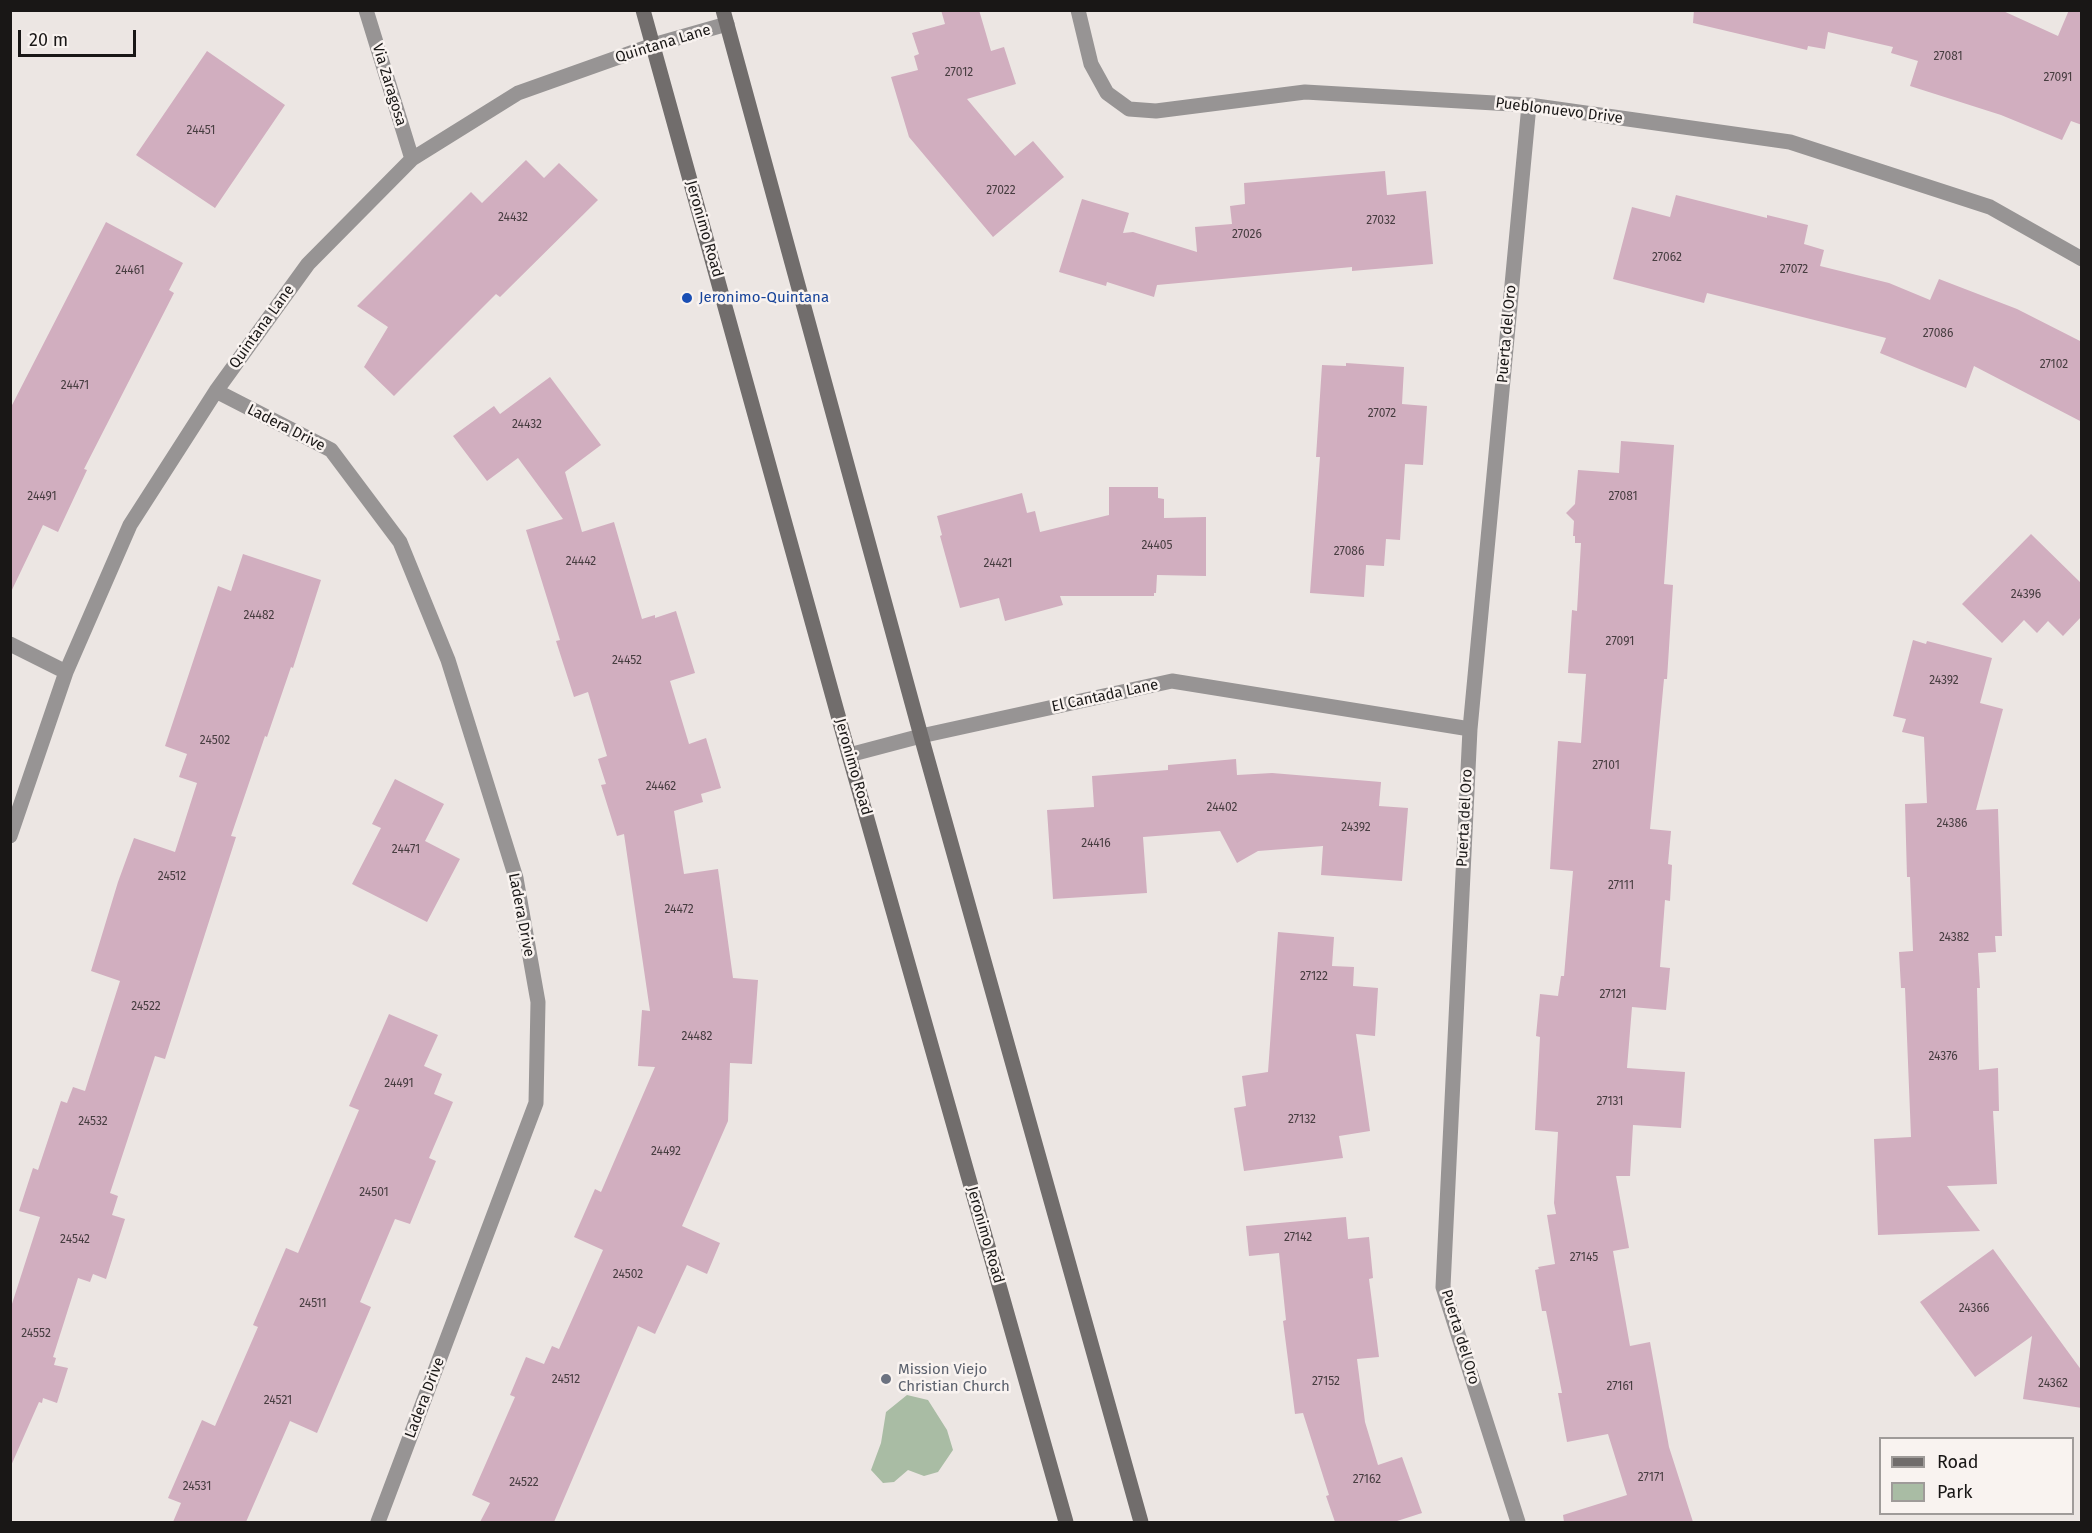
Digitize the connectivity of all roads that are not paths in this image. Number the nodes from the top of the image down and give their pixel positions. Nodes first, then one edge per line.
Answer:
1 (366, 10) edge
2 (643, 10) edge
3 (1078, 10) edge
4 (725, 17) edge
5 (652, 45) junction
6 (1529, 105) junction
7 (412, 159) junction
8 (2082, 259) edge
9 (216, 392) junction
10 (10, 645) edge
11 (66, 672) junction
12 (1470, 729) junction
13 (921, 736) junction
14 (849, 755) junction
15 (10, 836) edge
16 (378, 1522) edge
17 (1066, 1522) edge
18 (1141, 1522) edge
19 (1518, 1522) edge

1 - 7 street, Via Zaragosa
2 - 5 main road, Jeronimo Road
3 - 6 street, Pueblonuevo Drive
4 - 5 street, Quintana Lane
4 - 13 main road
5 - 7 street, Quintana Lane
5 - 14 main road, Jeronimo Road
6 - 8 street, Pueblonuevo Drive
6 - 12 street, Puerta del Oro
7 - 9 street, Quintana Lane
9 - 11 street, Quintana Lane
9 - 16 street, Ladera Drive
10 - 11 street
11 - 15 street, Quintana Lane
12 - 13 street, El Cantada Lane
12 - 19 street, Puerta del Oro
13 - 14 street, El Cantada Lane
13 - 18 main road
14 - 17 main road, Jeronimo Road

